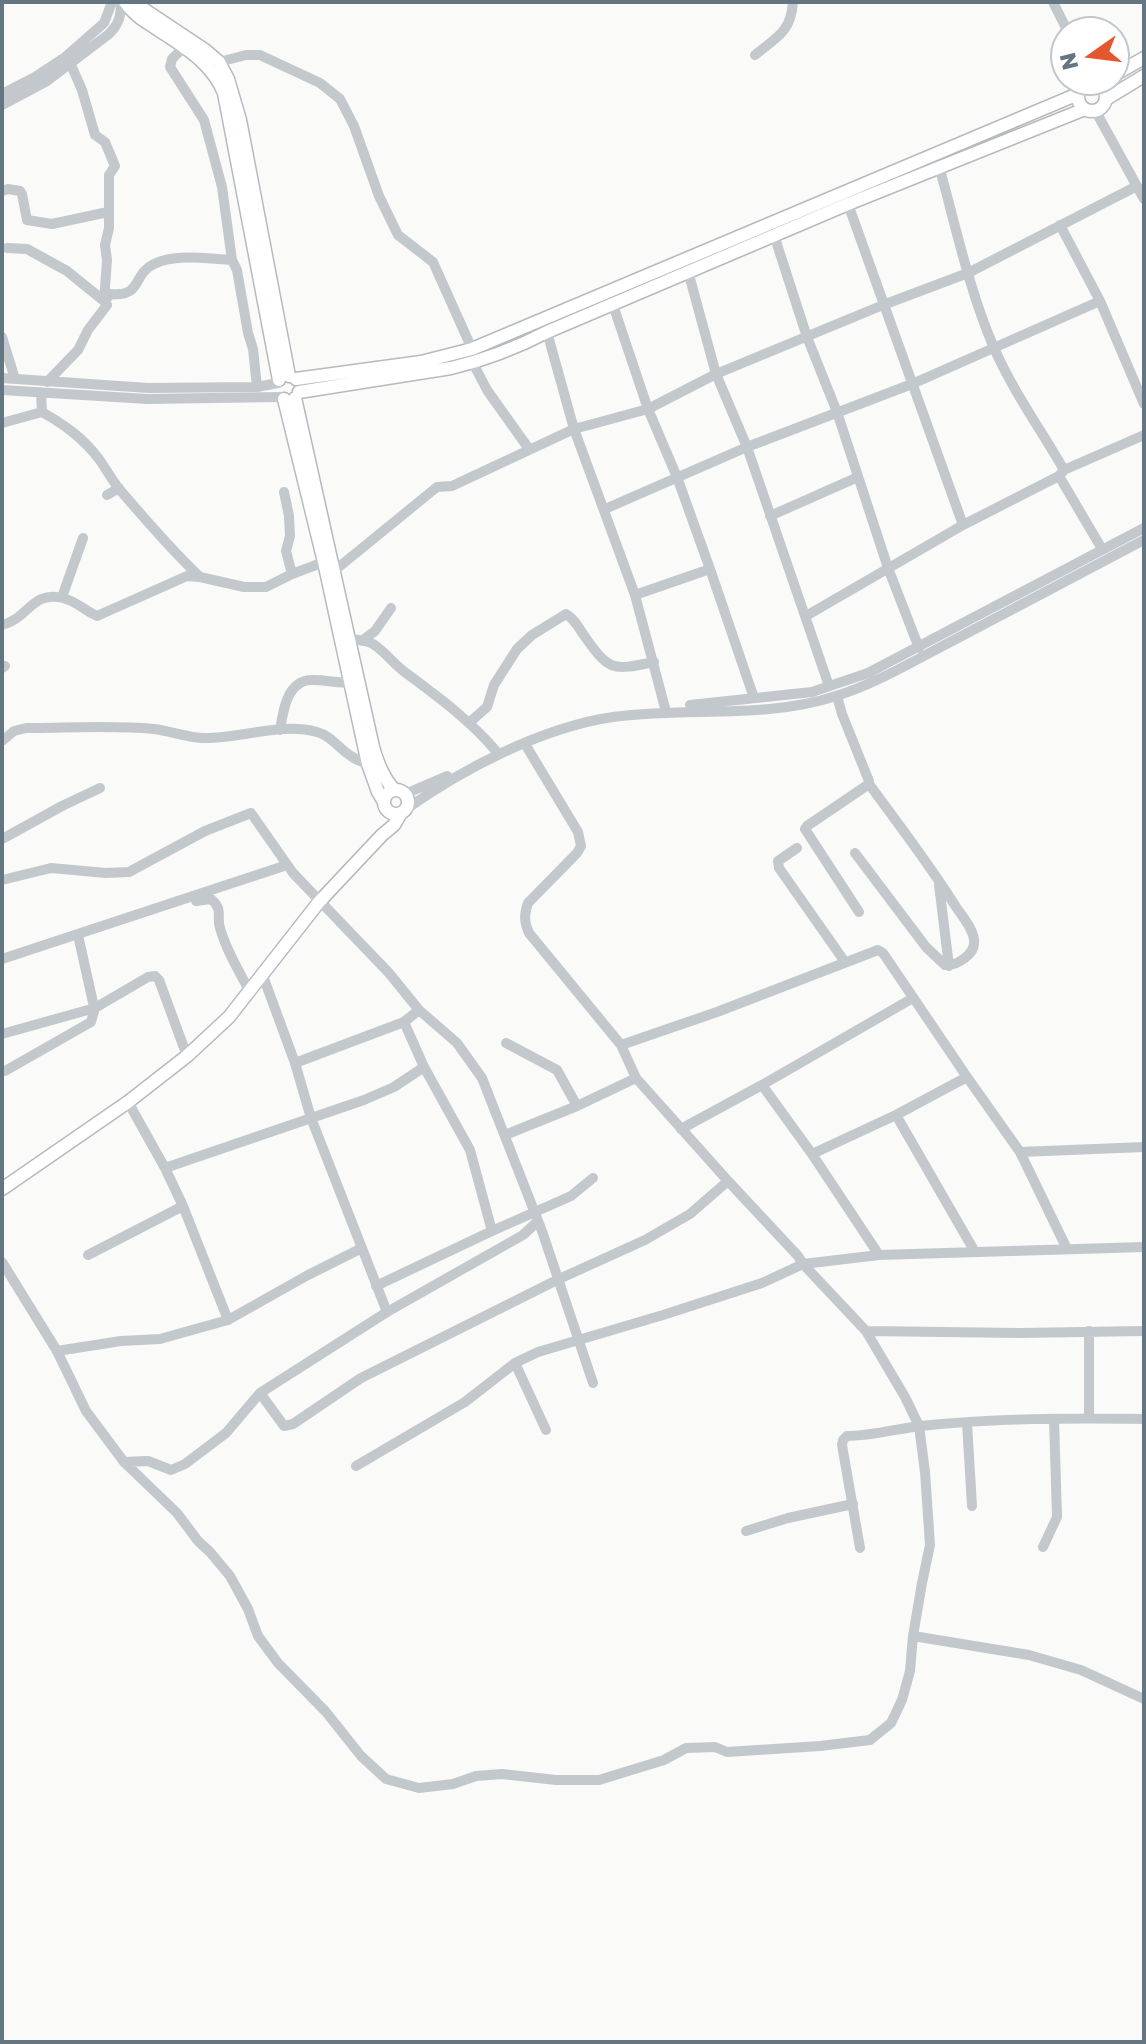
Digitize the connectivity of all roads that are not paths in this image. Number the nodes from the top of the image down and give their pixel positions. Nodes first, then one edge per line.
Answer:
1 (112, 2) edge
2 (123, 2) edge
3 (133, 2) edge
4 (793, 2) edge
5 (184, 47) junction
6 (755, 55) dead end
7 (219, 62) junction
8 (71, 65) junction
9 (1144, 76) edge
10 (2, 94) edge
11 (1060, 96) edge
12 (1079, 96) edge
13 (1105, 96) edge
14 (1106, 99) junction
15 (2, 105) edge
16 (1090, 110) junction
17 (939, 166) junction
18 (1137, 186) junction
19 (2, 191) edge
20 (1144, 199) edge
21 (848, 204) junction
22 (108, 212) junction
23 (1060, 225) junction
24 (774, 235) junction
25 (7, 248) dead end
26 (232, 260) junction
27 (688, 271) junction
28 (968, 273) junction
29 (104, 301) junction
30 (1100, 301) junction
31 (613, 305) junction
32 (883, 305) junction
33 (547, 332) junction
34 (2, 337) edge
35 (807, 337) junction
36 (994, 347) junction
37 (472, 349) junction
38 (473, 363) junction
39 (716, 374) junction
40 (2, 378) edge
41 (15, 379) junction
42 (286, 380) junction
43 (47, 382) junction
44 (912, 384) junction
45 (257, 387) junction
46 (2, 390) edge
47 (41, 393) junction
48 (290, 396) junction
49 (1144, 404) edge
50 (648, 409) junction
51 (42, 412) junction
52 (837, 412) junction
53 (2, 423) edge
54 (574, 429) junction
55 (1144, 435) edge
56 (747, 447) junction
57 (529, 449) junction
58 (1061, 473) junction
59 (677, 477) junction
60 (858, 477) junction
61 (119, 488) junction
62 (284, 492) dead end
63 (107, 495) dead end
64 (605, 509) junction
65 (770, 516) junction
66 (963, 525) junction
67 (1144, 528) edge
68 (83, 538) dead end
69 (1144, 540) edge
70 (1102, 549) junction
71 (329, 567) junction
72 (888, 568) junction
73 (710, 569) junction
74 (292, 574) junction
75 (200, 577) junction
76 (635, 595) junction
77 (62, 597) junction
78 (391, 608) dead end
79 (806, 616) junction
80 (2, 625) edge
81 (349, 639) junction
82 (363, 640) junction
83 (919, 648) junction
84 (654, 662) junction
85 (350, 682) junction
86 (829, 686) junction
87 (837, 696) junction
88 (754, 698) junction
89 (665, 708) junction
90 (470, 722) junction
91 (280, 730) junction
92 (2, 741) edge
93 (525, 744) junction
94 (496, 751) junction
95 (368, 764) junction
96 (869, 784) junction
97 (100, 788) dead end
98 (400, 792) junction
99 (395, 809) junction
100 (2, 839) edge
101 (797, 848) dead end
102 (855, 853) dead end
103 (287, 865) junction
104 (939, 879) junction
105 (2, 880) edge
106 (319, 902) junction
107 (174, 904) junction
108 (859, 912) dead end
109 (78, 935) junction
110 (2, 959) edge
111 (845, 962) junction
112 (949, 966) junction
113 (263, 976) junction
114 (250, 992) junction
115 (913, 998) junction
116 (95, 1008) junction
117 (419, 1010) junction
118 (404, 1022) junction
119 (2, 1034) edge
120 (506, 1043) dead end
121 (621, 1045) junction
122 (187, 1056) junction
123 (295, 1063) junction
124 (424, 1067) junction
125 (5, 1071) dead end
126 (967, 1077) junction
127 (636, 1078) junction
128 (762, 1085) junction
129 (128, 1102) junction
130 (577, 1106) junction
131 (896, 1115) junction
132 (311, 1118) junction
133 (681, 1129) junction
134 (505, 1135) junction
135 (1144, 1147) edge
136 (1020, 1152) junction
137 (812, 1154) junction
138 (165, 1168) junction
139 (593, 1178) dead end
140 (728, 1181) junction
141 (2, 1189) edge
142 (183, 1206) junction
143 (536, 1217) junction
144 (492, 1231) junction
145 (1144, 1247) edge
146 (362, 1248) junction
147 (1067, 1249) junction
148 (975, 1252) junction
149 (88, 1255) dead end
150 (879, 1255) junction
151 (2, 1262) edge
152 (803, 1264) junction
153 (559, 1279) junction
154 (376, 1286) junction
155 (387, 1312) junction
156 (228, 1320) junction
157 (866, 1331) junction
158 (1089, 1331) junction
159 (1144, 1331) edge
160 (579, 1341) junction
161 (57, 1351) junction
162 (515, 1363) junction
163 (593, 1383) dead end
164 (260, 1393) junction
165 (1089, 1418) junction
166 (1054, 1419) junction
167 (1144, 1419) edge
168 (967, 1423) junction
169 (919, 1426) junction
170 (546, 1430) dead end
171 (124, 1462) junction
172 (356, 1466) dead end
173 (853, 1504) junction
174 (972, 1506) dead end
175 (746, 1531) dead end
176 (1043, 1547) dead end
177 (860, 1548) dead end
178 (913, 1636) junction
179 (1144, 1699) edge

1 - 10 street
2 - 5 main road
2 - 8 street
3 - 7 main road
4 - 6 street
5 - 26 street
5 - 42 main road
7 - 37 street
7 - 42 main road
8 - 15 street
8 - 22 street
9 - 14 main road
11 - 37 main road
12 - 16 main road
13 - 14 main road
14 - 16 main road
16 - 17 main road
16 - 18 street
17 - 21 main road
17 - 28 street
18 - 20 street
18 - 23 street
19 - 22 street
21 - 24 main road
21 - 32 street
22 - 29 street
23 - 28 street
23 - 30 street
24 - 27 main road
24 - 35 street
25 - 29 street
26 - 29 street
26 - 45 street
27 - 31 main road
27 - 39 street
28 - 32 street
28 - 36 street
29 - 43 street
30 - 36 street
30 - 49 street
31 - 33 main road
31 - 50 street
32 - 35 street
32 - 44 street
33 - 38 main road
33 - 54 street
34 - 41 street
35 - 39 street
35 - 52 street
36 - 44 street
36 - 58 street
37 - 42 main road
38 - 48 main road
38 - 57 street
39 - 50 street
39 - 56 street
40 - 41 street
41 - 43 street
42 - 45 street
42 - 48 main road
42 - 48 main road
43 - 45 street
44 - 52 street
44 - 66 street
46 - 47 street
47 - 48 street
47 - 51 street
48 - 71 main road
50 - 54 street
50 - 59 street
51 - 53 street
51 - 61 street
52 - 56 street
52 - 60 street
54 - 57 street
54 - 64 street
55 - 58 street
56 - 59 street
56 - 65 street
57 - 71 street
58 - 66 street
58 - 70 street
59 - 64 street
59 - 73 street
60 - 65 street
60 - 72 street
61 - 63 street
61 - 75 street
62 - 74 street
64 - 76 street
65 - 79 street
66 - 72 street
67 - 70 street
68 - 77 street
69 - 87 street
70 - 83 street
71 - 74 street
71 - 81 main road
71 - 85 main road
72 - 79 street
72 - 83 street
73 - 76 street
73 - 88 street
74 - 75 street
75 - 77 street
76 - 84 street
77 - 80 street
78 - 82 street
79 - 86 street
81 - 82 street
81 - 98 main road
82 - 90 street
83 - 86 street
84 - 89 street
84 - 90 street
85 - 91 street
85 - 95 main road
86 - 88 street
87 - 93 street
87 - 96 street
88 - 89 street
89 - 94 street
90 - 94 street
91 - 92 street
91 - 95 street
93 - 99 street
93 - 121 street
94 - 98 street
95 - 99 main road
96 - 104 street
96 - 108 street
97 - 100 street
98 - 99 main road
98 - 99 main road
99 - 106 main road
101 - 111 street
102 - 112 street
103 - 105 street
103 - 106 street
103 - 107 street
104 - 112 street
104 - 112 street
106 - 113 main road
106 - 117 street
107 - 109 street
107 - 114 street
109 - 110 street
109 - 116 street
111 - 115 street
111 - 121 street
113 - 114 main road
113 - 123 street
114 - 122 main road
115 - 126 street
115 - 128 street
116 - 119 street
116 - 122 street
116 - 125 street
117 - 118 street
117 - 134 street
118 - 123 street
118 - 124 street
120 - 130 street
121 - 127 street
122 - 129 main road
123 - 132 street
124 - 132 street
124 - 144 street
126 - 131 street
126 - 136 street
127 - 130 street
127 - 133 street
128 - 133 street
128 - 137 street
129 - 138 street
129 - 141 main road
130 - 134 street
131 - 137 street
131 - 148 street
132 - 138 street
132 - 146 street
133 - 140 street
134 - 143 street
135 - 136 street
136 - 147 street
137 - 150 street
138 - 142 street
139 - 143 street
140 - 152 street
140 - 153 street
142 - 149 street
142 - 156 street
143 - 144 street
143 - 153 street
143 - 155 street
144 - 154 street
145 - 147 street
146 - 154 street
146 - 156 street
147 - 148 street
148 - 150 street
150 - 152 street
151 - 161 street
152 - 157 street
152 - 160 street
153 - 160 street
153 - 164 street
154 - 155 street
155 - 164 street
156 - 161 street
157 - 158 street
157 - 169 street
158 - 159 street
158 - 165 street
160 - 162 street
160 - 163 street
161 - 171 street
162 - 170 street
162 - 172 street
164 - 171 street
165 - 166 street
165 - 167 street
166 - 168 street
166 - 176 street
168 - 169 street
168 - 174 street
169 - 173 street
169 - 178 street
171 - 178 street
173 - 175 street
173 - 177 street
178 - 179 street

